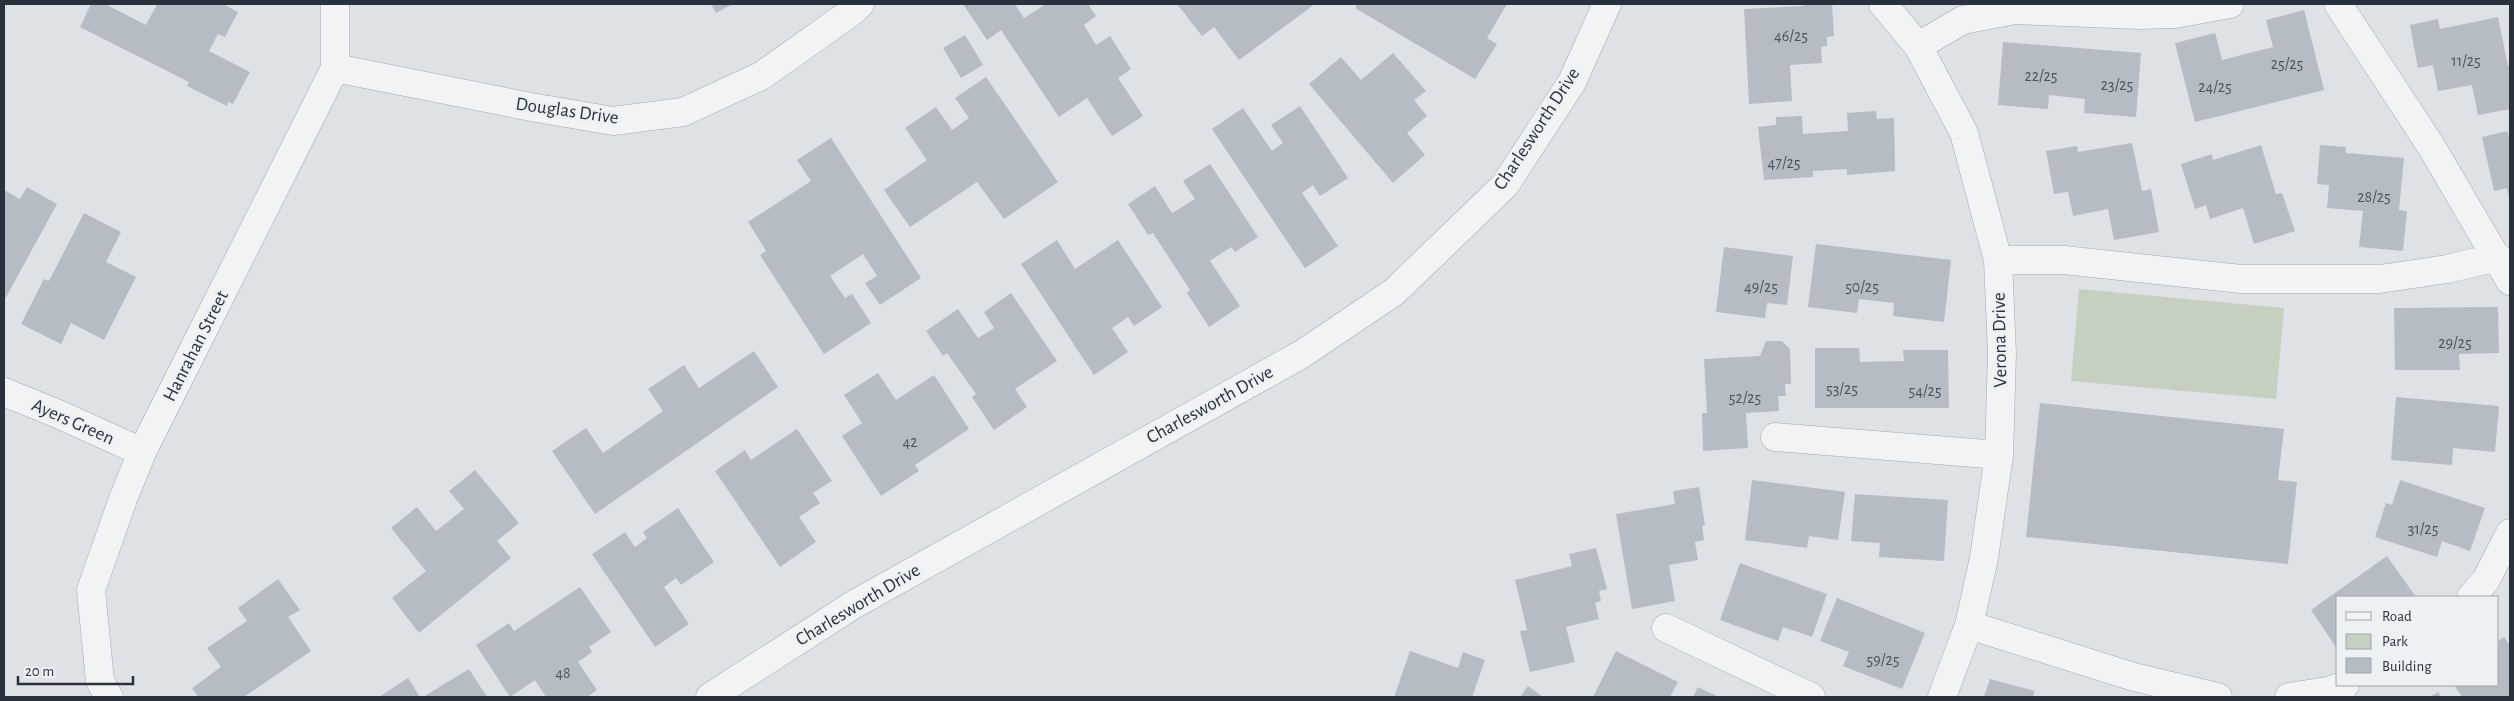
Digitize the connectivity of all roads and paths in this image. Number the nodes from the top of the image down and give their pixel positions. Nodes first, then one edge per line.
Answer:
1 (335, 4) edge
2 (860, 4) edge
3 (1606, 4) edge
4 (1883, 4) edge
5 (2230, 4) edge
6 (2338, 4) edge
7 (1918, 46) junction
8 (335, 68) junction
9 (1998, 260) junction
10 (2504, 269) edge
11 (4, 392) edge
12 (1775, 437) dead end
13 (142, 452) junction
14 (1999, 455) junction
15 (2510, 533) edge
16 (2472, 596) edge
17 (1970, 625) junction
18 (1666, 628) dead end
19 (2342, 686) edge
20 (109, 697) edge
21 (710, 697) edge
22 (1811, 697) edge
23 (1942, 697) edge
24 (2218, 697) edge
25 (2290, 697) edge

1 - 8 street, Hanrahan Street
2 - 8 street, Douglas Drive
3 - 21 street, Charlesworth Drive
4 - 7 street, Verona Drive
5 - 7 street
6 - 10 street
7 - 9 street, Verona Drive
8 - 13 street, Hanrahan Street
9 - 10 street
9 - 14 street, Verona Drive
11 - 13 street, Ayers Green
12 - 14 street
13 - 20 street, Hanrahan Street
14 - 17 street, Verona Drive
15 - 16 street
17 - 23 street, Verona Drive
17 - 24 street
18 - 22 street
19 - 25 street

